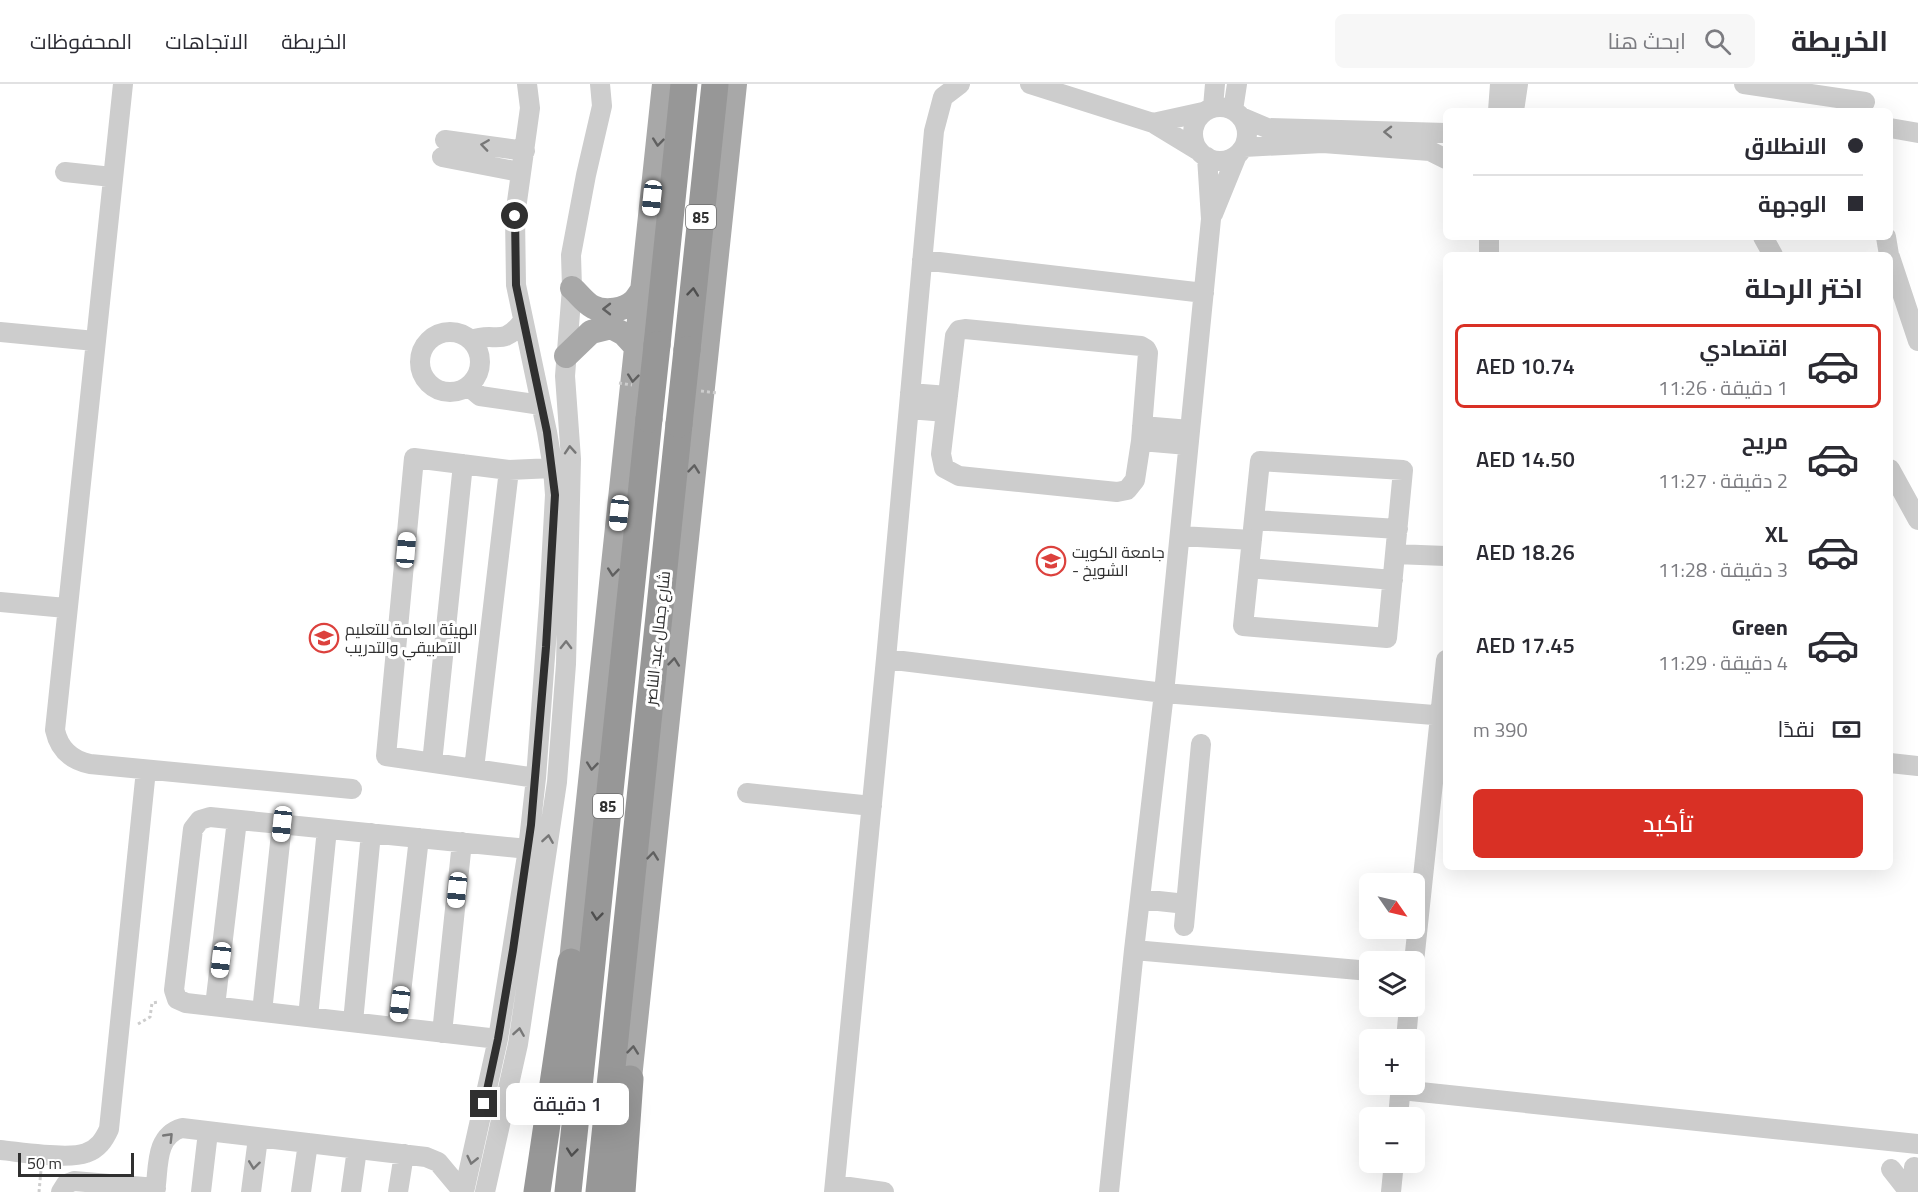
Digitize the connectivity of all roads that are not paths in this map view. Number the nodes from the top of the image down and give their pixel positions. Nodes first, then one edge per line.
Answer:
1 (123, 84) edge
2 (527, 84) edge
3 (600, 84) edge
4 (664, 84) edge
5 (684, 84) edge
6 (715, 84) edge
7 (735, 84) edge
8 (960, 84) edge
9 (1030, 84) edge
10 (1215, 84) edge
11 (1237, 84) edge
12 (1500, 84) edge
13 (1518, 84) edge
14 (1744, 84) edge
15 (1865, 99) edge
16 (1498, 108) edge
17 (1514, 108) edge
18 (1208, 110) junction
19 (1237, 113) junction
20 (1153, 123) junction
21 (1893, 129) edge
22 (1443, 133) edge
23 (1918, 133) edge
24 (525, 151) junction
25 (1240, 151) junction
26 (1203, 154) junction
27 (1443, 158) edge
28 (65, 172) dead end
29 (520, 172) junction
30 (112, 177) junction
31 (1211, 219) junction
32 (922, 260) junction
33 (1893, 265) edge
34 (1898, 280) junction
35 (1918, 284) edge
36 (572, 288) junction
37 (642, 290) junction
38 (1204, 293) junction
39 (522, 322) junction
40 (0, 332) edge
41 (472, 340) junction
42 (95, 341) junction
43 (1918, 341) edge
44 (636, 347) junction
45 (566, 356) junction
46 (468, 386) junction
47 (910, 401) junction
48 (947, 404) junction
49 (541, 405) junction
50 (1141, 434) junction
51 (1189, 437) junction
52 (463, 464) junction
53 (553, 468) junction
54 (509, 470) junction
55 (1893, 480) edge
56 (1254, 520) junction
57 (1918, 520) edge
58 (1398, 529) junction
59 (1180, 536) junction
60 (1252, 540) junction
61 (1395, 554) junction
62 (1443, 556) edge
63 (1249, 568) junction
64 (1393, 580) junction
65 (0, 602) edge
66 (66, 608) junction
67 (886, 659) junction
68 (1164, 693) junction
69 (1443, 715) edge
70 (1201, 744) dead end
71 (432, 763) junction
72 (1893, 763) edge
73 (1918, 766) edge
74 (474, 769) junction
75 (146, 770) junction
76 (536, 778) junction
77 (352, 789) dead end
78 (747, 793) dead end
79 (872, 806) junction
80 (237, 820) junction
81 (282, 824) junction
82 (327, 829) junction
83 (371, 833) junction
84 (419, 838) junction
85 (462, 843) junction
86 (528, 849) junction
87 (1140, 899) junction
88 (1186, 904) junction
89 (1184, 926) dead end
90 (1134, 950) junction
91 (1415, 951) edge
92 (571, 962) junction
93 (1359, 970) edge
94 (216, 1006) junction
95 (262, 1012) junction
96 (308, 1017) junction
97 (353, 1022) junction
98 (397, 1027) junction
99 (442, 1033) junction
100 (498, 1039) junction
101 (492, 1065) junction
102 (512, 1070) junction
103 (630, 1079) joint
104 (1425, 1090) edge
105 (482, 1116) junction
106 (501, 1120) junction
107 (208, 1132) junction
108 (258, 1138) junction
109 (308, 1143) junction
110 (1918, 1144) edge
111 (357, 1149) junction
112 (0, 1150) edge
113 (404, 1154) junction
114 (69, 1155) junction
115 (1914, 1167) dead end
116 (1890, 1169) dead end
117 (1393, 1173) edge
118 (68, 1186) edge
119 (111, 1188) edge
120 (834, 1189) edge
121 (155, 1190) edge
122 (201, 1192) edge
123 (251, 1192) edge
124 (301, 1192) edge
125 (351, 1192) edge
126 (398, 1192) edge
127 (463, 1192) edge
128 (485, 1192) edge
129 (537, 1192) edge
130 (547, 1192) edge
131 (568, 1192) edge
132 (599, 1192) edge
133 (620, 1192) edge
134 (884, 1192) edge
135 (1109, 1192) edge
136 (1391, 1192) edge
137 (1911, 1192) edge

1 - 30 street
2 - 24 street
3 - 36 street
4 -> 37 main road
5 -> 131 highway, شارع جمال عبد الناصر / 85, bridge
132 -> 6 highway, شارع جمال عبد الناصر / 85, bridge
103 -> 7 main road
8 - 32 street
9 - 20 street
10 - 18 street
11 - 19 street
12 - 16 street
13 - 17 street
14 - 15 street
18 - 19 street
18 - 20 street
18 - 26 street
22 -> 19 street
19 - 25 street
20 - 26 street
21 - 23 street
24 - 29 street
24 -> 29 street
25 - 26 street
25 - 27 street
25 - 31 street
26 - 31 street
28 - 30 street
29 - 39 street
30 - 42 street
31 - 38 street
32 - 38 street
32 - 47 street
33 - 34 street
34 - 35 street
34 - 43 street
37 -> 36 main road
36 - 45 street
37 - 44 main road
38 - 51 street
39 - 41 street
39 - 49 street
40 - 42 street
41 - 46 street
41 - 46 street
42 - 66 street
44 - 45 main road
44 -> 92 main road
102 -> 45 street
46 - 49 street
47 - 48 street
47 - 67 street
48 - 50 street
48 - 50 street
49 - 53 street
50 - 51 street
51 - 59 street
52 - 54 street
52 - 71 street
52 - 71 street
53 - 54 street
53 - 76 street
54 - 74 street
55 - 57 street
56 - 58 street
56 - 58 street
56 - 60 street
58 - 61 street
59 - 60 street
59 - 68 street
60 - 63 street
61 - 62 street
61 - 64 street
63 - 64 street
63 - 64 street
65 - 66 street
66 - 75 street
67 - 68 street
67 - 79 street
68 - 69 street
68 - 87 street
69 - 91 street
70 - 88 street
71 - 74 street
72 - 73 street
74 - 76 street
75 - 77 street
75 - 114 street
76 - 86 street
78 - 79 street
79 - 120 street
80 - 81 street
80 - 94 street
80 - 94 street
81 - 82 street
81 - 95 street
82 - 83 street
82 - 96 street
83 - 84 street
83 - 97 street
84 - 85 street
84 - 98 street
85 - 86 street
85 - 99 street
86 - 100 street
87 - 88 street
87 - 90 street
88 - 89 street
90 - 93 street
90 - 135 street
92 - 129 highway
92 - 130 main road
94 - 95 street
95 - 96 street
96 - 97 street
97 - 98 street
98 - 99 street
99 - 100 street
100 - 101 street
101 - 102 street
101 - 105 street
102 - 106 street
103 - 133 highway
104 - 110 street
105 - 106 street
105 -> 127 street
106 - 128 street
107 - 108 street
121 -> 107 street
107 - 122 street
108 - 109 street
108 -> 123 street
109 - 111 street
109 - 124 street
111 - 113 street
111 - 125 street
112 - 114 street
113 - 126 street
113 - 127 street
114 - 118 street
115 - 137 street
116 - 137 street
117 - 136 street
118 - 119 street
119 - 121 street
120 - 134 street

